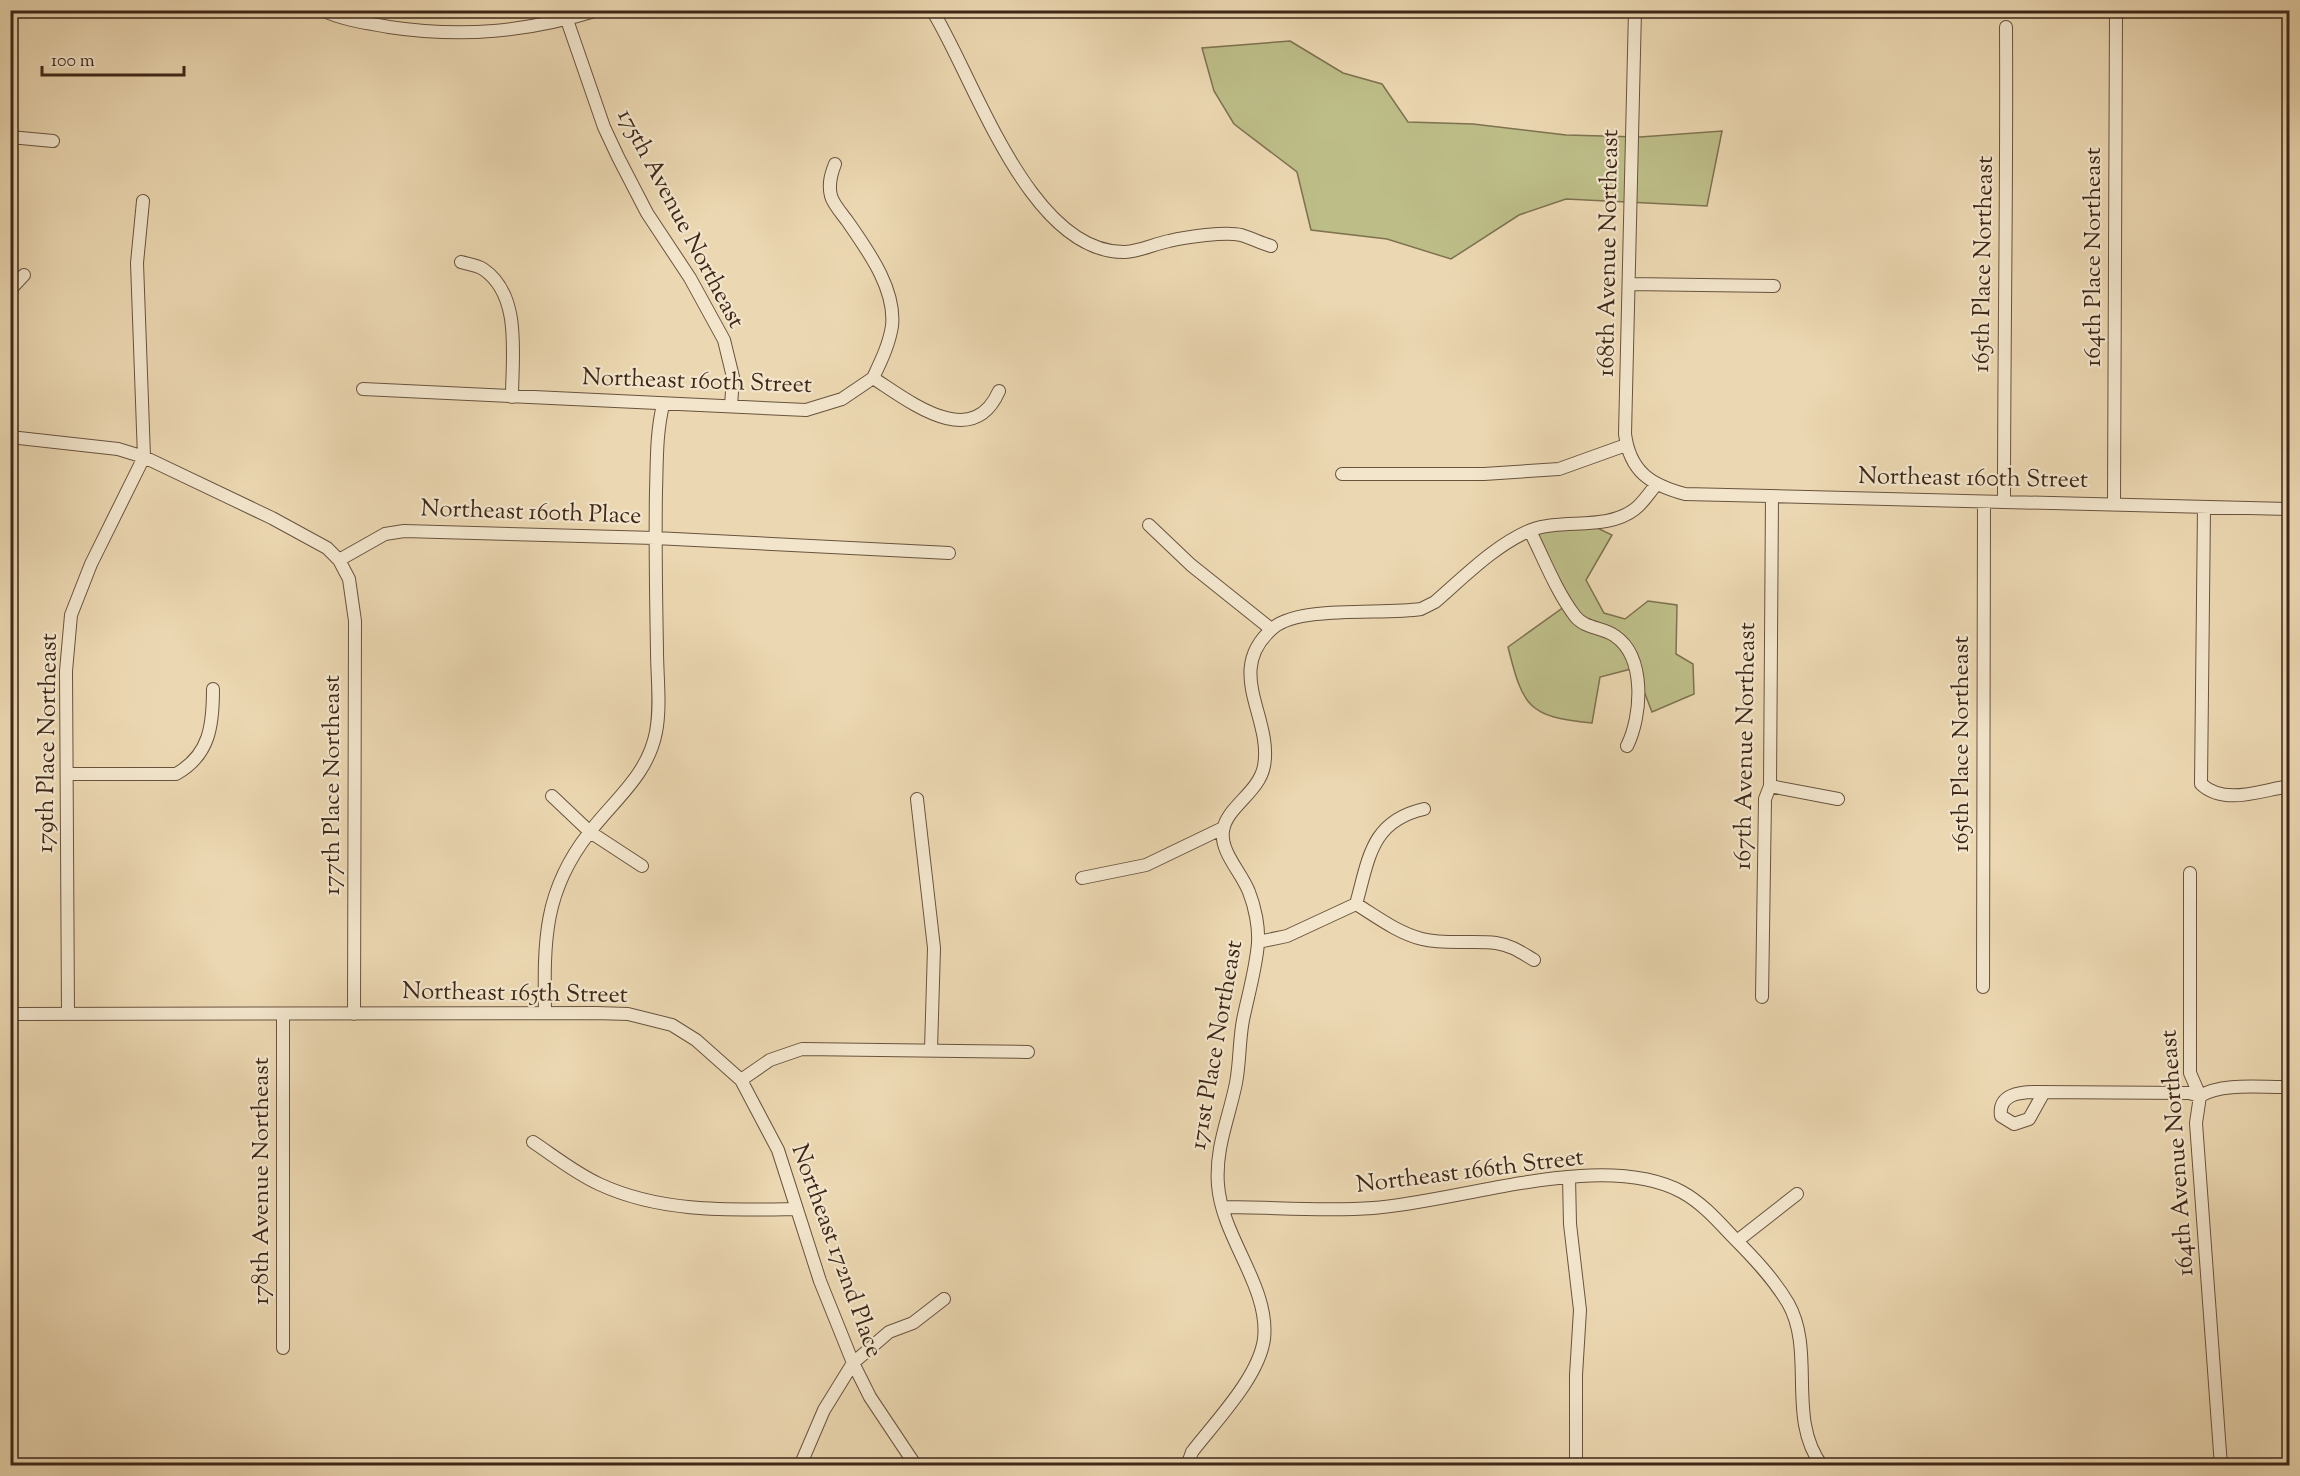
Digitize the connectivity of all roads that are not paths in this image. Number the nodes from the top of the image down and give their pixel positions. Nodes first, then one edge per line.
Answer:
1 (322, 10) edge
2 (598, 10) edge
3 (1635, 10) edge
4 (2116, 10) edge
5 (933, 11) edge
6 (567, 20) junction
7 (2006, 27) dead end
8 (10, 137) edge
9 (53, 141) dead end
10 (835, 164) dead end
11 (142, 201) dead end
12 (1271, 246) dead end
13 (461, 262) dead end
14 (24, 275) dead end
15 (1630, 284) junction
16 (1774, 286) dead end
17 (10, 290) edge
18 (873, 378) junction
19 (363, 389) dead end
20 (999, 391) dead end
21 (512, 396) junction
22 (663, 405) junction
23 (731, 406) junction
24 (10, 437) edge
25 (1626, 445) junction
26 (144, 457) junction
27 (1342, 474) dead end
28 (1656, 485) junction
29 (1772, 496) junction
30 (2004, 501) junction
31 (1984, 502) junction
32 (2114, 503) junction
33 (2204, 507) junction
34 (2289, 509) edge
35 (1149, 525) dead end
36 (1530, 531) junction
37 (656, 538) junction
38 (949, 553) dead end
39 (339, 560) junction
40 (1271, 629) junction
41 (213, 689) dead end
42 (1627, 746) dead end
43 (68, 774) junction
44 (1770, 786) junction
45 (2289, 786) edge
46 (552, 796) dead end
47 (917, 799) dead end
48 (1838, 799) dead end
49 (1424, 809) dead end
50 (1223, 828) junction
51 (590, 832) junction
52 (642, 866) dead end
53 (2190, 873) dead end
54 (1082, 878) dead end
55 (1356, 904) junction
56 (1258, 942) junction
57 (1534, 960) dead end
58 (1983, 987) dead end
59 (1762, 997) dead end
60 (68, 1013) junction
61 (545, 1013) junction
62 (10, 1014) edge
63 (283, 1014) junction
64 (354, 1014) junction
65 (931, 1050) junction
66 (1028, 1052) dead end
67 (741, 1080) junction
68 (2289, 1087) edge
69 (2044, 1092) dead end
70 (2200, 1096) junction
71 (533, 1142) dead end
72 (1569, 1177) junction
73 (1797, 1194) dead end
74 (1223, 1207) junction
75 (796, 1209) junction
76 (1737, 1241) junction
77 (944, 1299) dead end
78 (282, 1348) dead end
79 (853, 1363) junction
80 (800, 1466) edge
81 (916, 1466) edge
82 (1186, 1466) edge
83 (1576, 1466) edge
84 (1822, 1466) edge
85 (2221, 1466) edge

1 - 6 street
2 - 6 street
3 - 15 street, 168th Avenue Northeast
4 - 32 street, 164th Place Northeast
5 - 12 street
6 - 23 street, 175th Avenue Northeast
7 - 30 street, 165th Place Northeast
8 - 9 street
10 - 18 street
11 - 26 street, 179th Place Northeast
13 - 21 street
14 - 17 street
15 - 16 street
15 - 25 street, 168th Avenue Northeast
18 - 20 street
18 - 23 street, Northeast 160th Street
19 - 21 street, Northeast 160th Street
21 - 22 street, Northeast 160th Street
22 - 23 street, Northeast 160th Street
22 - 37 street
24 - 26 street
25 - 27 street
25 - 28 street, 168th Avenue Northeast
26 - 39 street
26 - 43 street, 179th Place Northeast
28 - 29 street, Northeast 160th Street
28 - 36 street
29 - 31 street, Northeast 160th Street
29 - 44 street, 167th Avenue Northeast
30 - 31 street, Northeast 160th Street
30 - 32 street, Northeast 160th Street
31 - 58 street, 165th Place Northeast
32 - 33 street, Northeast 160th Street
33 - 34 street, Northeast 160th Street
33 - 45 street
35 - 40 street
36 - 40 street
36 - 42 street
37 - 38 street, Northeast 160th Place
37 - 39 street, Northeast 160th Place
37 - 51 street
39 - 64 street, 177th Place Northeast
40 - 50 street
41 - 43 street
43 - 60 street, 179th Place Northeast
44 - 48 street
44 - 59 street, 167th Avenue Northeast
46 - 51 street
47 - 65 street
49 - 55 street
50 - 54 street
50 - 56 street, 171st Place Northeast
51 - 52 street
51 - 61 street
53 - 70 street, 164th Avenue Northeast
55 - 56 street
55 - 57 street
56 - 74 street, 171st Place Northeast
60 - 62 street, Northeast 165th Street
60 - 63 street, Northeast 165th Street
61 - 64 street, Northeast 165th Street
61 - 67 street, Northeast 165th Street
63 - 64 street, Northeast 165th Street
63 - 78 street, 178th Avenue Northeast
65 - 66 street
65 - 67 street
67 - 75 street, Northeast 172nd Place
68 - 70 street
69 - 70 street
70 - 85 street, 164th Avenue Northeast
71 - 75 street
72 - 74 street, Northeast 166th Street
72 - 76 street, Northeast 166th Street
72 - 83 street
73 - 76 street
74 - 82 street, 171st Place Northeast
75 - 79 street, Northeast 172nd Place
76 - 84 street
77 - 79 street
79 - 80 street
79 - 81 street, Northeast 172nd Place

